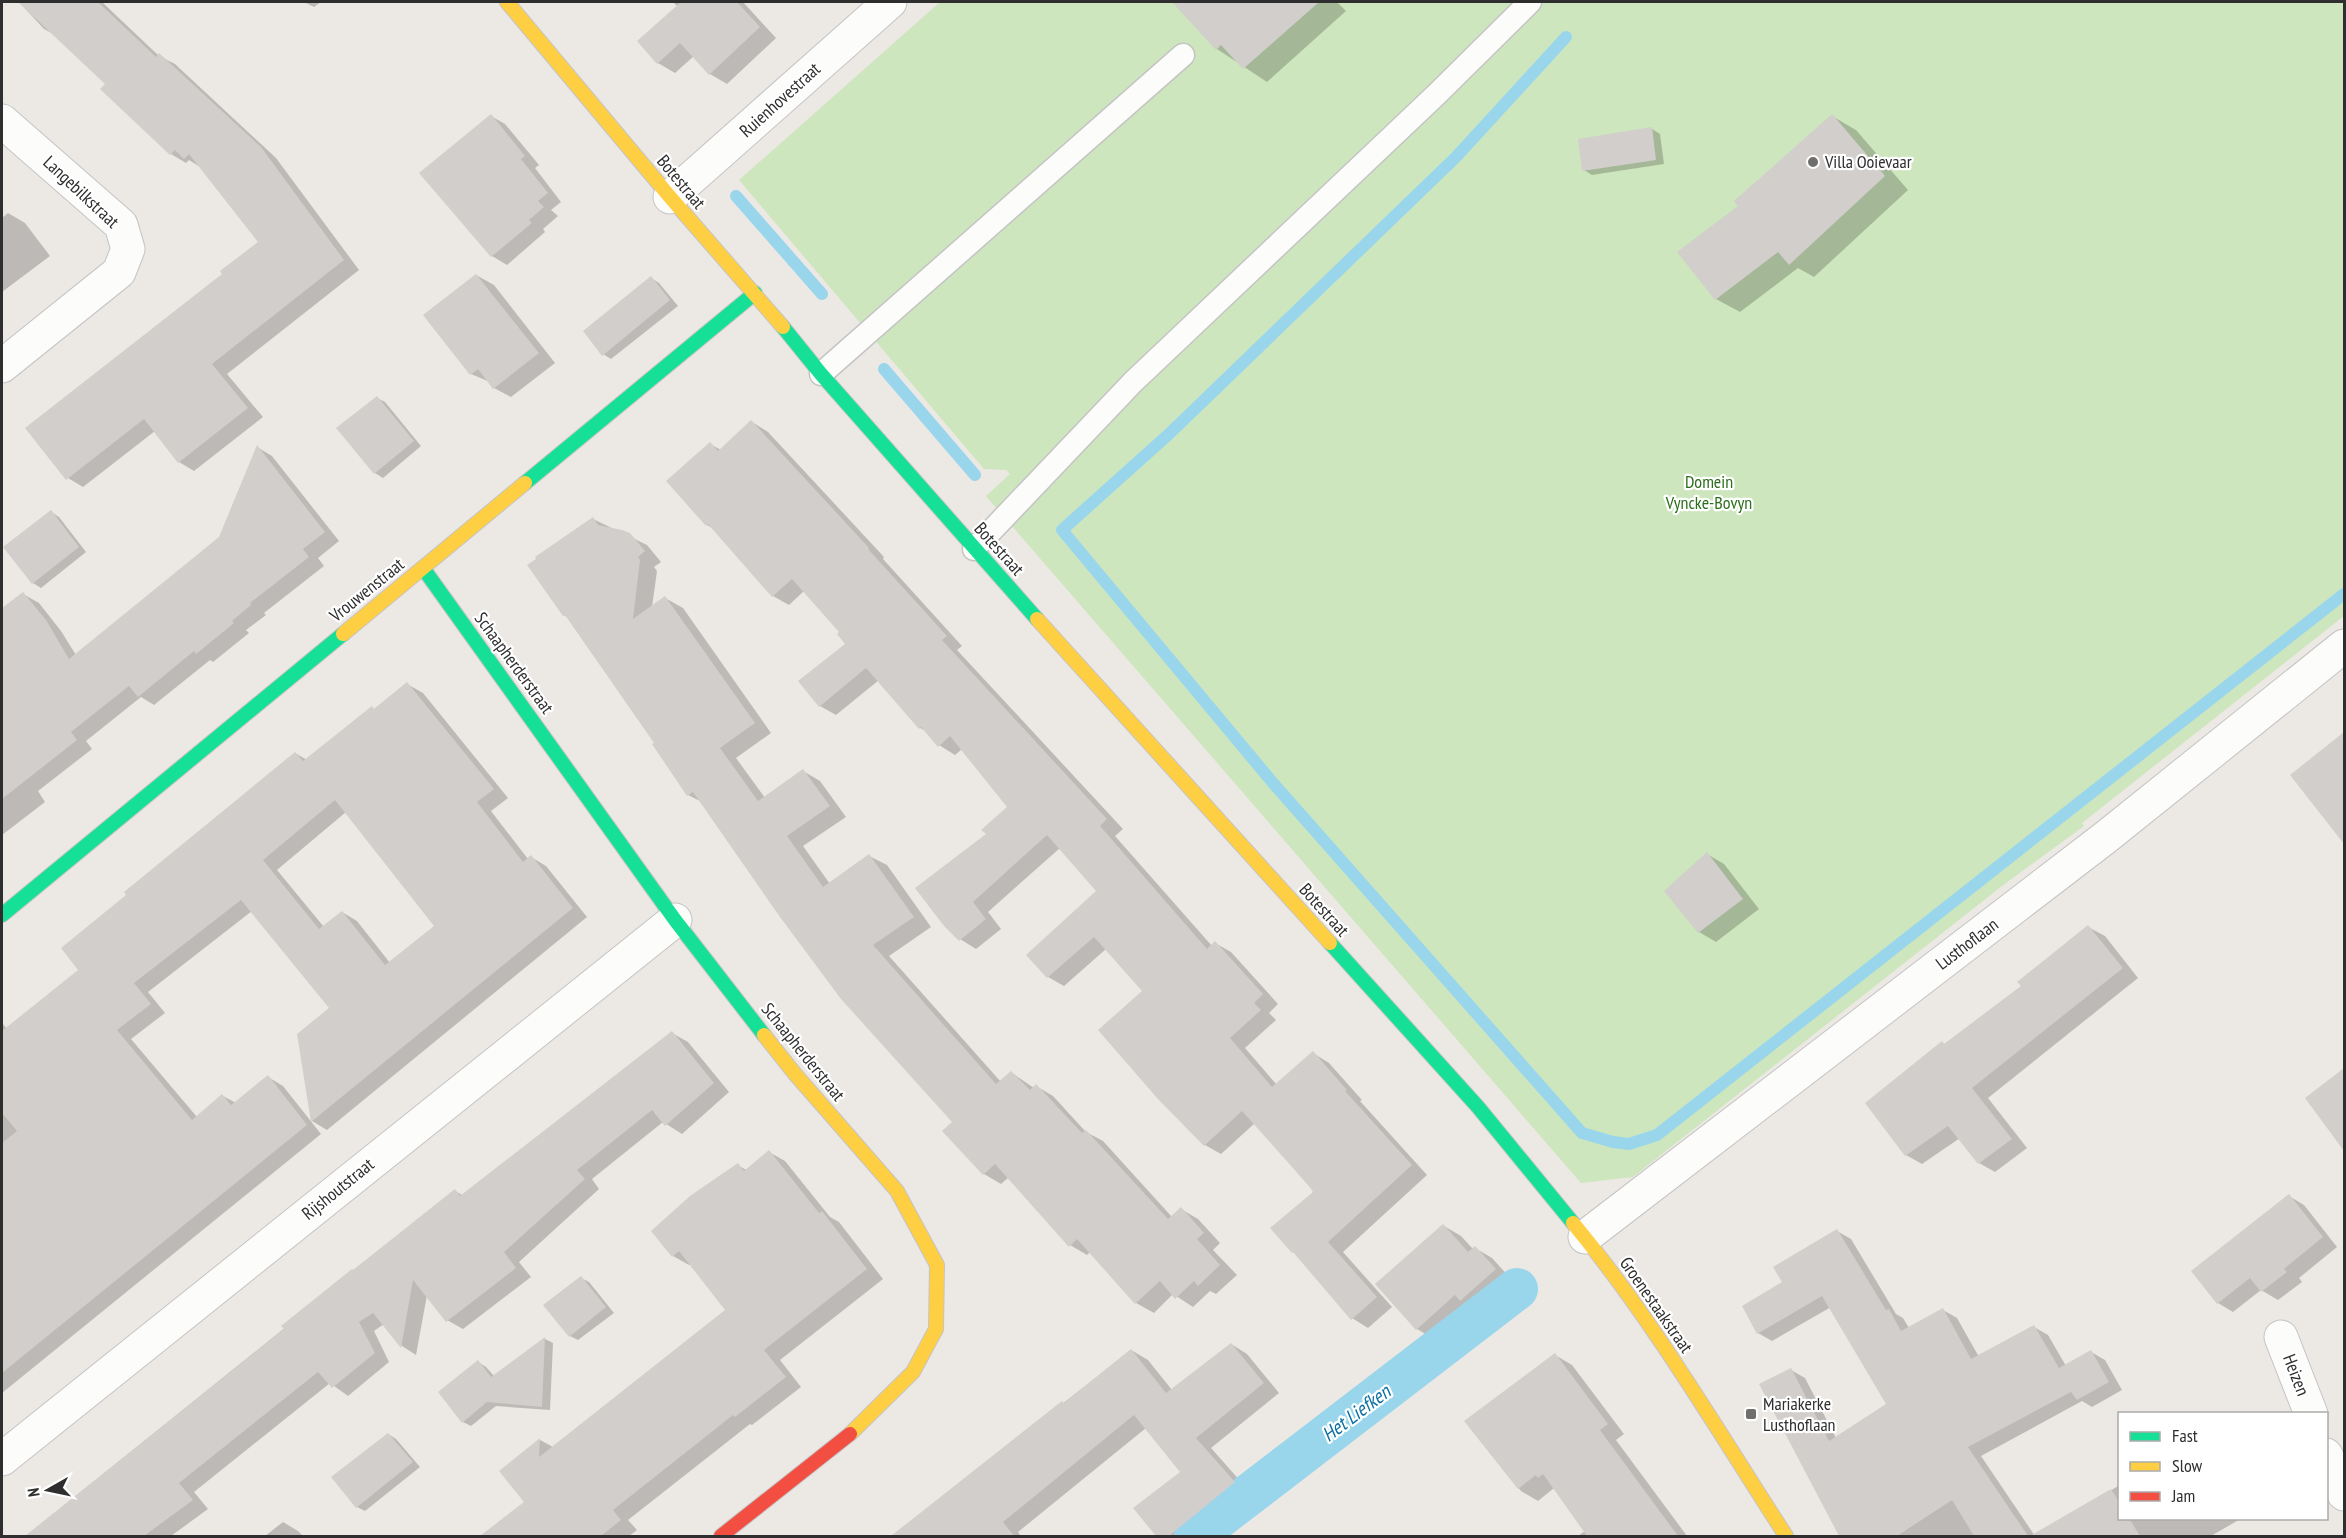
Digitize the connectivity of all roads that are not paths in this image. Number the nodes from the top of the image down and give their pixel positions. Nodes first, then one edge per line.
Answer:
1 (507, 2) edge
2 (890, 2) edge
3 (1530, 2) edge
4 (1182, 56) dead end
5 (2, 122) edge
6 (670, 197) junction
7 (755, 293) junction
8 (2, 366) edge
9 (820, 374) junction
10 (974, 549) junction
11 (423, 567) junction
12 (2344, 646) edge
13 (2, 915) edge
14 (675, 920) junction
15 (1478, 1107) joint
16 (1585, 1237) junction
17 (2281, 1337) dead end
18 (2311, 1412) edge
19 (2, 1459) edge
20 (2328, 1459) edge
21 (2344, 1494) edge
22 (721, 1536) edge
23 (1785, 1536) edge

1 - 6 street, Botestraat
2 - 6 street, Ruienhovestraat
3 - 10 lane
4 - 9 lane
5 - 8 street, Langebilkstraat
6 - 7 street, Botestraat
7 - 9 street, Botestraat
7 - 11 street, Vrouwenstraat
9 - 10 street, Botestraat
10 - 15 street, Botestraat
11 - 13 street, Vrouwenstraat
11 - 14 street, Schaapherderstraat
12 - 16 street, Lusthoflaan
14 - 19 street, Rijshoutstraat
14 - 22 street, Schaapherderstraat
15 - 16 street, Groenestaakstraat
16 - 23 street, Groenestaakstraat
17 - 18 street, Heizen
20 - 21 street

